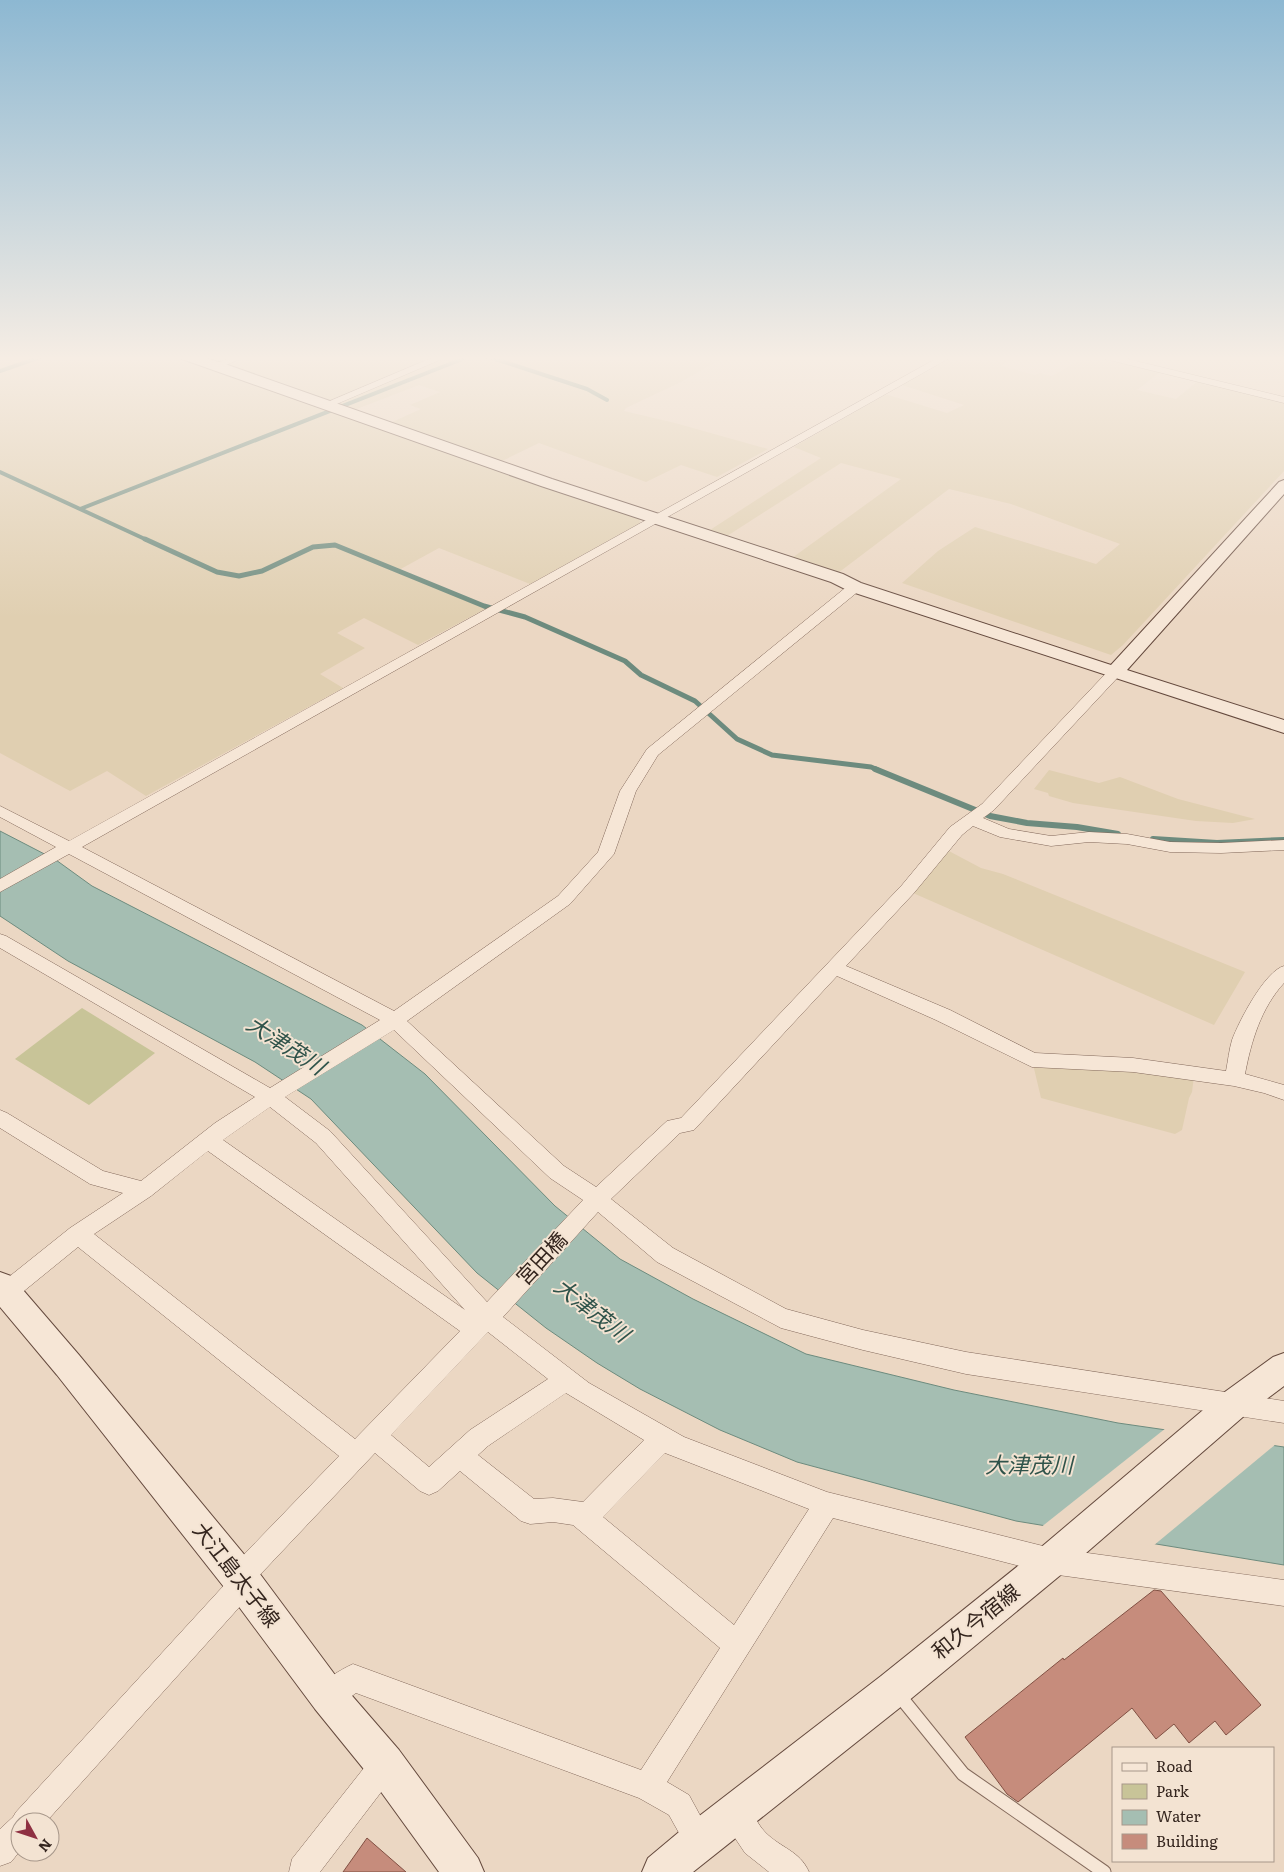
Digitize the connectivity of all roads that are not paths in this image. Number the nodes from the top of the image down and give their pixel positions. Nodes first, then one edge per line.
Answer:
1 (435, 443) edge
2 (791, 443) edge
3 (1284, 485) edge
4 (657, 518) junction
5 (856, 587) junction
6 (1115, 672) junction
7 (1284, 727) edge
8 (0, 811) edge
9 (973, 820) junction
10 (1284, 845) edge
11 (69, 847) junction
12 (0, 886) edge
13 (0, 940) edge
14 (835, 968) junction
15 (1284, 972) edge
16 (396, 1020) junction
17 (1234, 1079) junction
18 (1284, 1093) edge
19 (270, 1097) junction
20 (0, 1118) edge
21 (208, 1140) junction
22 (144, 1190) junction
23 (597, 1199) junction
24 (78, 1234) junction
25 (2, 1291) edge
26 (482, 1324) junction
27 (1284, 1367) edge
28 (566, 1380) junction
29 (1233, 1405) junction
30 (1284, 1412) edge
31 (375, 1437) junction
32 (663, 1438) junction
33 (358, 1455) junction
34 (460, 1455) junction
35 (827, 1504) junction
36 (585, 1518) junction
37 (1051, 1561) junction
38 (242, 1580) junction
39 (1284, 1592) edge
40 (736, 1644) junction
41 (894, 1689) junction
42 (328, 1696) junction
43 (386, 1764) junction
44 (647, 1787) junction
45 (35, 1812) edge
46 (735, 1813) junction
47 (10, 1840) edge
48 (699, 1841) junction
49 (0, 1851) edge
50 (303, 1870) dead end
51 (464, 1872) edge
52 (662, 1872) edge
53 (794, 1872) edge
54 (1104, 1872) edge

1 - 4 street
2 - 4 street
3 - 6 street
4 - 5 street
4 - 11 street
5 - 6 street
5 - 16 street
6 - 7 street
6 - 9 street, 宮田橋
8 - 11 street
9 - 10 street
9 - 14 street, 宮田橋
11 - 12 street
11 - 16 street
13 - 19 street
14 - 17 street
14 - 23 street, 宮田橋
15 - 17 street
16 - 19 street
16 - 23 street
17 - 18 street
19 - 21 street
19 - 26 street
20 - 22 street
21 - 22 street
21 - 26 street
22 - 24 street
23 - 26 street, 宮田橋
23 - 29 street
24 - 25 street
24 - 33 street
25 - 38 street, 大江島太子線
26 - 28 street
26 - 31 street, 宮田橋
27 - 29 street, 和久今宿線
28 - 32 street
28 - 34 street
29 - 30 street
29 - 37 street, 和久今宿線
31 - 33 street, 宮田橋
31 - 34 street
32 - 35 street
32 - 36 street
33 - 38 street, 宮田橋
34 - 36 street
35 - 37 street
35 - 40 street
36 - 40 street
37 - 39 street
37 - 41 street, 和久今宿線
38 - 42 street, 大江島太子線
38 - 45 street, 宮田橋
40 - 44 street
41 - 46 street, 和久今宿線
41 - 54 lane
42 - 43 street, 大江島太子線
42 - 44 street
43 - 50 street
43 - 51 street, 大江島太子線
44 - 48 street
46 - 48 street, 和久今宿線
46 - 53 street
47 - 49 street
48 - 52 street, 和久今宿線

